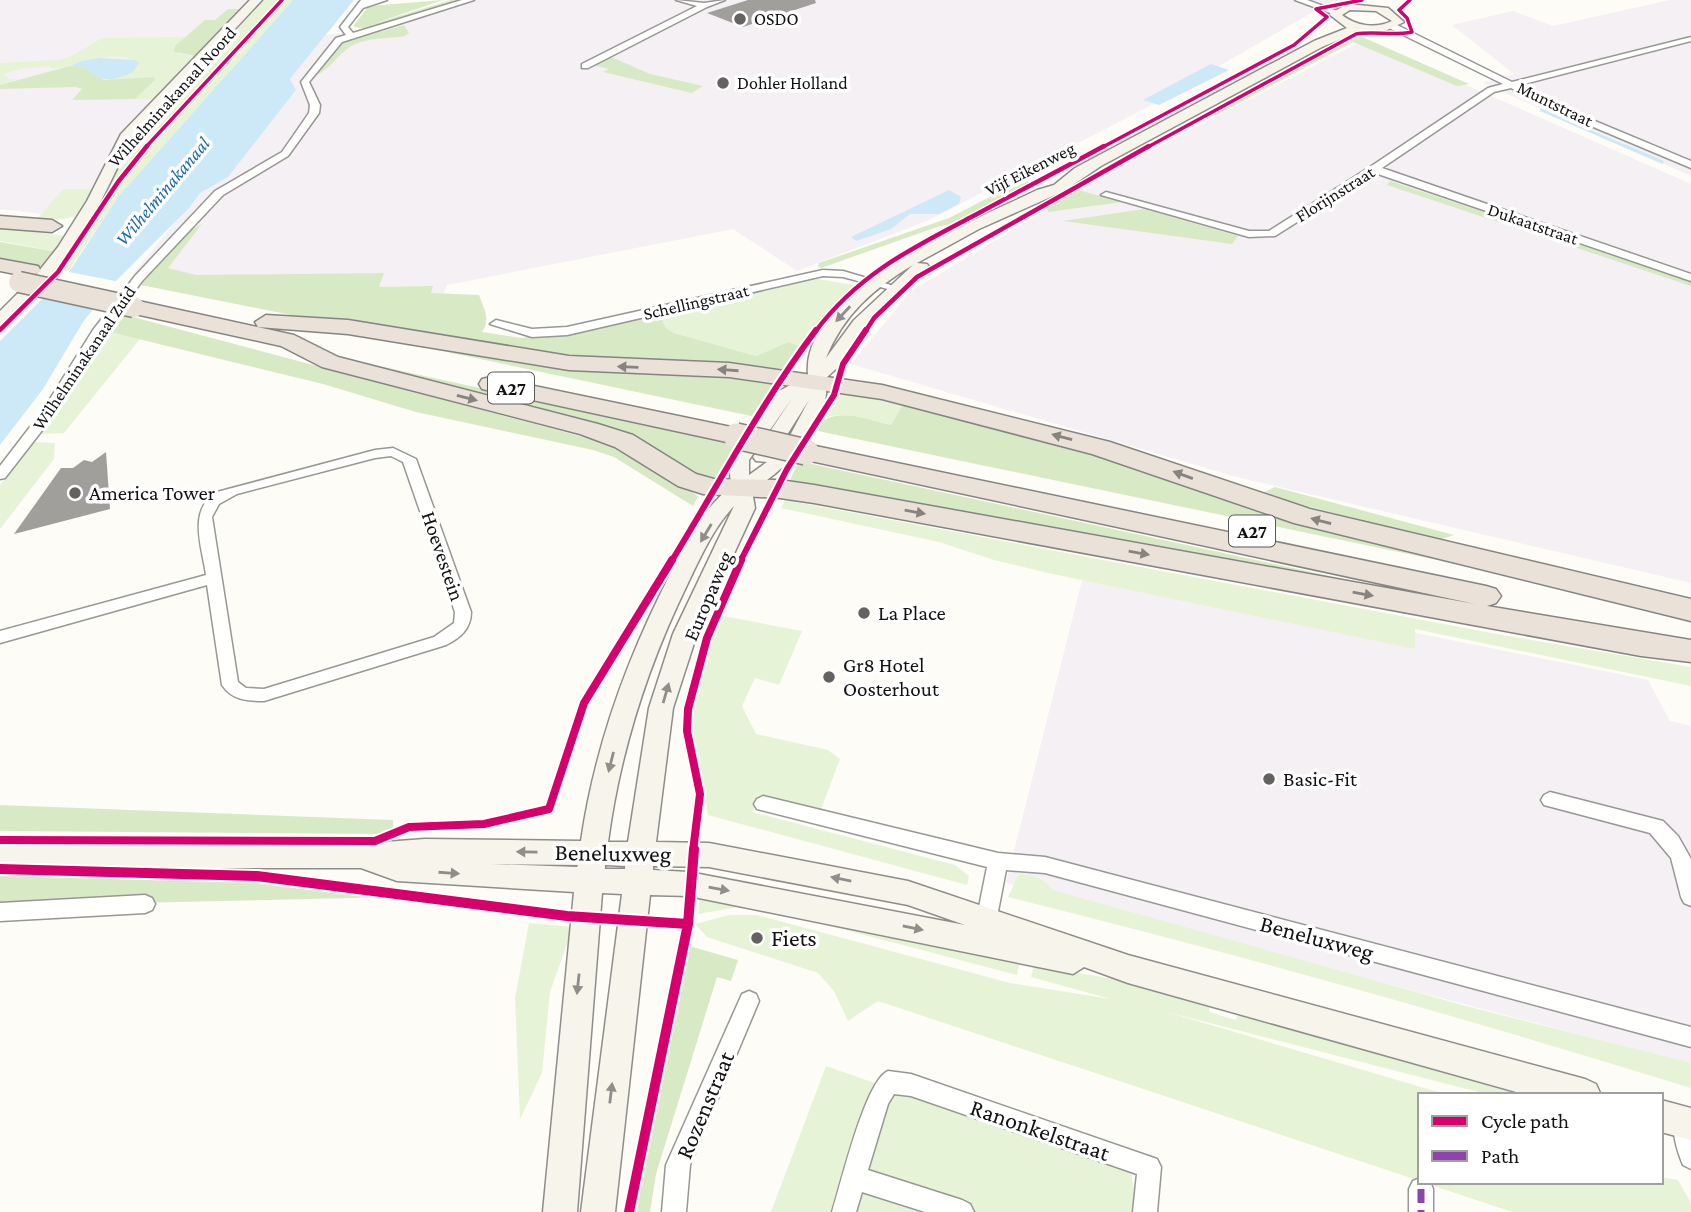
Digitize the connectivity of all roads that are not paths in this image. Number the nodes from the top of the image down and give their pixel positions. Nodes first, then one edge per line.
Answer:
1 (256, 0) edge
2 (383, 0) edge
3 (470, 0) edge
4 (680, 0) edge
5 (721, 0) edge
6 (1299, 0) edge
7 (1307, 0) edge
8 (1398, 0) edge
9 (362, 3) edge
10 (704, 5) junction
11 (1388, 6) edge
12 (1339, 10) junction
13 (1345, 23) junction
14 (1359, 27) junction
15 (1387, 27) junction
16 (351, 36) junction
17 (1691, 39) edge
18 (1318, 44) junction
19 (585, 66) dead end
20 (1510, 84) junction
21 (1094, 165) joint
22 (1691, 165) edge
23 (1374, 169) junction
24 (1042, 193) joint
25 (1106, 195) dead end
26 (1013, 209) junction
27 (0, 216) edge
28 (0, 222) edge
29 (80, 224) junction
30 (52, 226) junction
31 (0, 265) edge
32 (16, 277) edge
33 (1691, 278) edge
34 (876, 283) junction
35 (895, 288) junction
36 (139, 302) junction
37 (0, 320) edge
38 (266, 322) junction
39 (496, 324) dead end
40 (286, 340) junction
41 (813, 381) junction
42 (741, 430) junction
43 (810, 445) junction
44 (0, 475) edge
45 (743, 489) junction
46 (213, 578) junction
47 (1691, 610) edge
48 (1691, 620) edge
49 (0, 637) edge
50 (1691, 639) edge
51 (1691, 651) edge
52 (1550, 800) dead end
53 (763, 804) dead end
54 (0, 856) edge
55 (998, 861) junction
56 (593, 867) junction
57 (639, 868) junction
58 (1691, 897) edge
59 (145, 904) dead end
60 (0, 912) edge
61 (985, 930) junction
62 (749, 1001) dead end
63 (1691, 1037) edge
64 (1578, 1093) edge
65 (1679, 1121) edge
66 (1691, 1157) edge
67 (856, 1178) junction
68 (560, 1212) edge
69 (598, 1212) edge
70 (674, 1212) edge
71 (844, 1212) edge
72 (962, 1212) edge
73 (1145, 1212) edge

1 - 29 main road, Wilhelminakanaal Noord
2 - 9 street
3 - 16 street
4 - 10 street
5 - 10 street
6 - 12 street
7 - 12 street
8 - 11 main road
9 - 16 street
10 - 19 street
11 - 12 main road
11 - 15 main road
12 - 13 main road
13 - 14 main road
13 - 18 main road, Vijf Eikenweg
14 - 15 main road
14 - 18 main road, Vijf Eikenweg
15 - 20 street
16 - 44 street, Wilhelminakanaal Zuid
17 - 20 street, Muntstraat
18 - 21 main road, Vijf Eikenweg
20 - 22 street, Muntstraat
20 - 23 street, Florijnstraat
21 - 24 main road, Vijf Eikenweg
23 - 25 street, Florijnstraat
23 - 33 street, Dukaatstraat
24 - 26 main road, Vijf Eikenweg
26 - 34 main road, Vijf Eikenweg
26 - 35 main road, Vijf Eikenweg
27 - 30 street
28 - 30 highway
29 - 30 main road
29 - 37 main road, Wilhelminakanaal Noord
31 - 32 highway, A27
32 - 36 highway, A27, bridge
34 - 35 street, Schellingstraat
34 - 39 street, Schellingstraat
34 -> 41 main road, Vijf Eikenweg
35 - 41 main road, Vijf Eikenweg
36 - 38 highway, A27
36 - 40 highway, A27
41 -> 38 highway, A27
38 - 42 highway, A27
40 - 42 highway, A27
40 -> 45 highway, A27
41 - 45 main road, Europaweg
41 - 45 main road, Europaweg
47 -> 41 highway, A27
42 - 43 highway, A27, bridge
43 - 48 highway, A27
43 - 50 highway, A27
45 -> 51 highway, A27
45 -> 56 main road, Europaweg
57 -> 45 main road, Europaweg
46 - 46 street, Hoevestein
46 - 49 street
52 - 58 street
53 - 55 street, Beneluxweg
54 - 56 main road, Beneluxweg
55 - 61 street
55 - 63 street, Beneluxweg
56 - 57 main road, Beneluxweg
56 -> 68 main road, Europaweg
57 - 61 main road, Beneluxweg
69 -> 57 main road, Europaweg
59 - 60 street
61 - 64 main road, Beneluxweg
62 - 70 street, Rozenstraat
65 - 66 street
67 - 71 street
67 - 72 street
67 - 73 street, Ranonkelstraat

